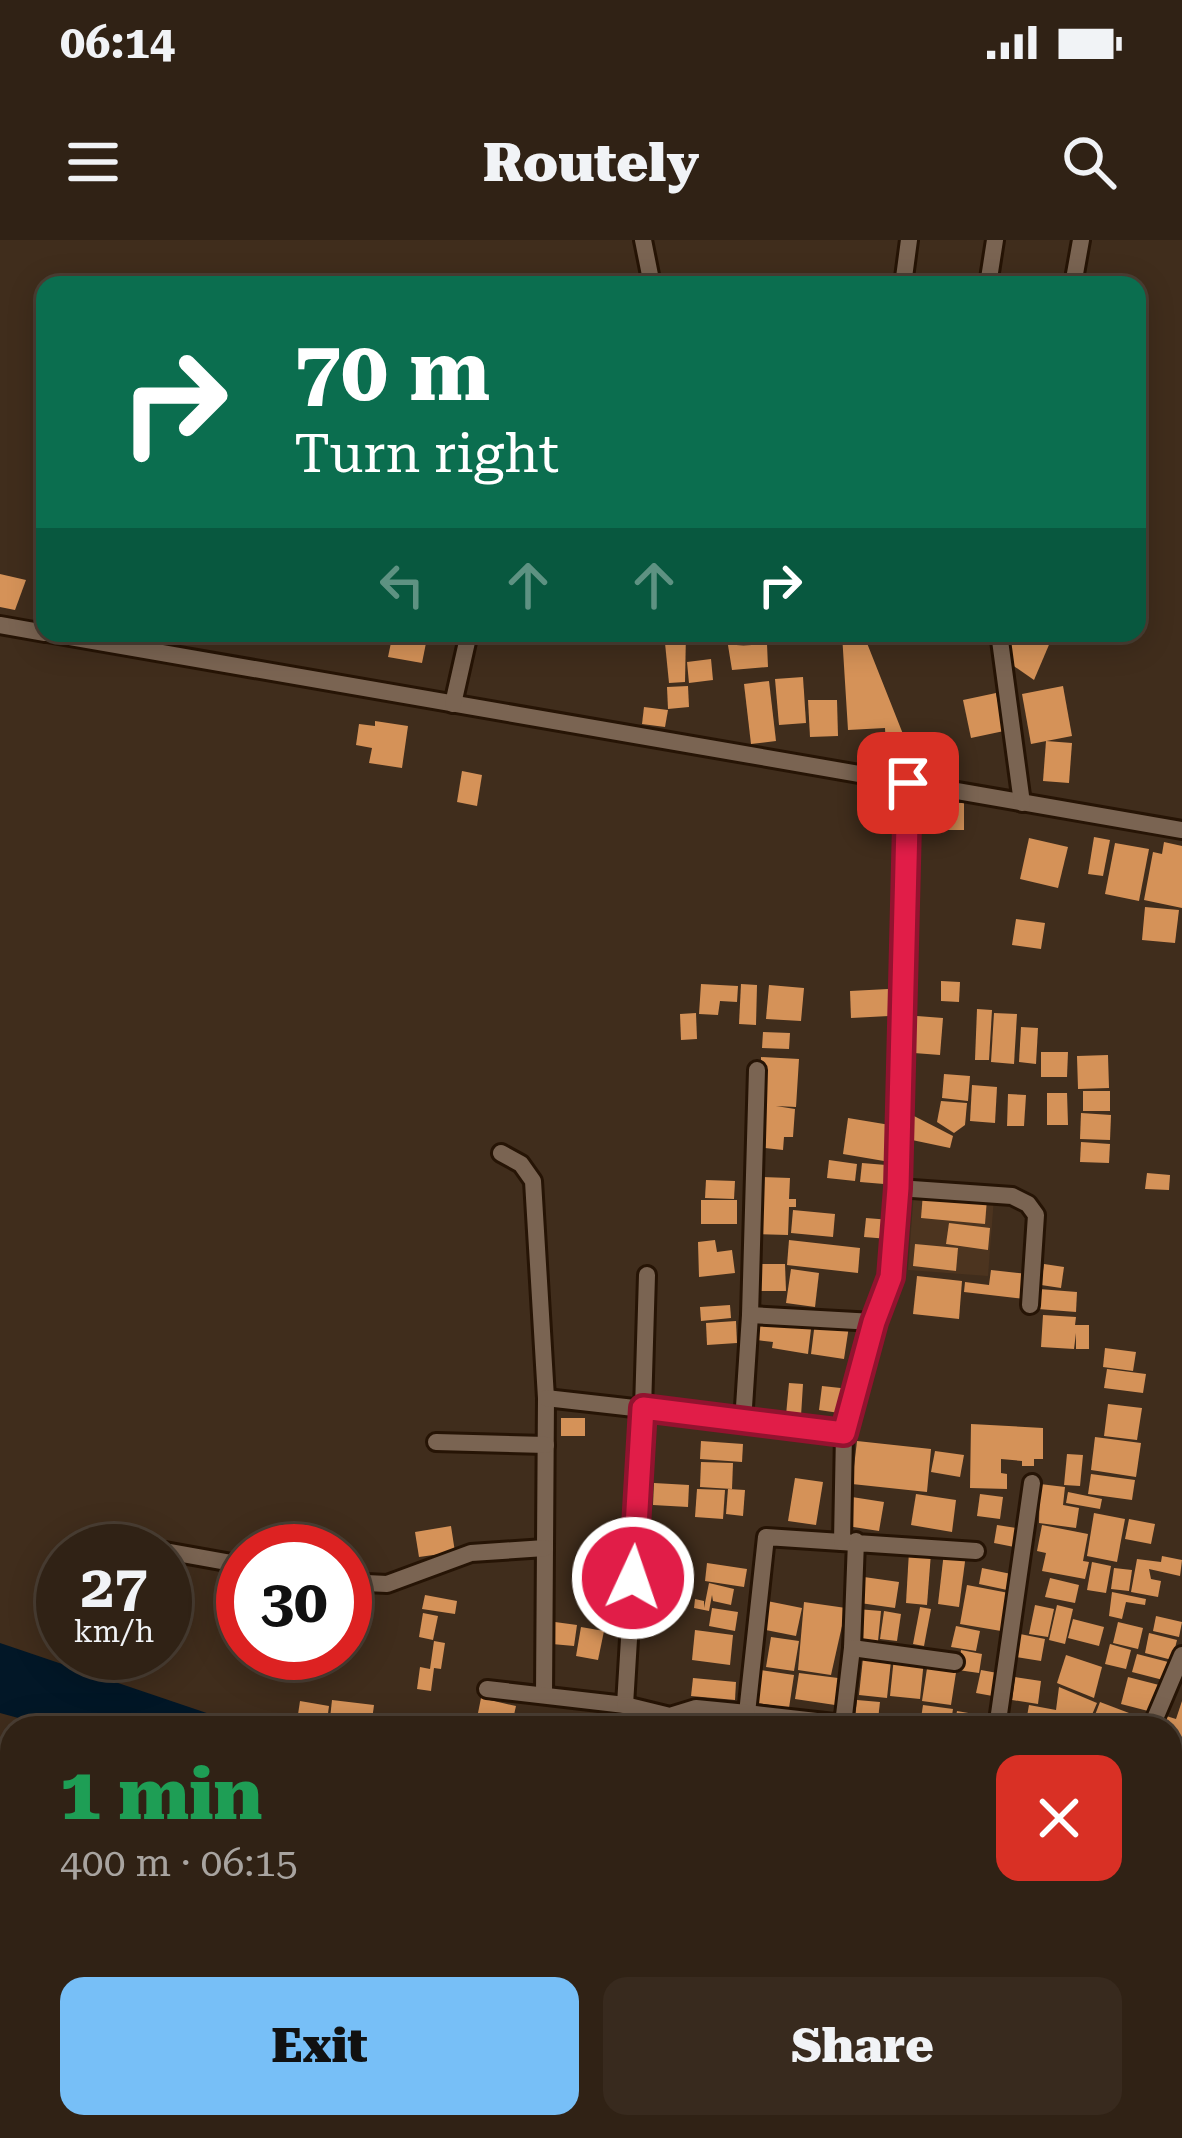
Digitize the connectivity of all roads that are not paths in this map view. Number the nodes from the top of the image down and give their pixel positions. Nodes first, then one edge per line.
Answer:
1 (643, 240) edge
2 (909, 240) edge
3 (995, 240) edge
4 (1081, 240) edge
5 (650, 276) edge
6 (904, 276) edge
7 (989, 276) edge
8 (1075, 276) edge
9 (0, 625) edge
10 (36, 631) edge
11 (98, 642) edge
12 (467, 642) edge
13 (1000, 642) edge
14 (453, 704) junction
15 (908, 783) junction
16 (1022, 802) junction
17 (1182, 830) edge
18 (757, 1070) dead end
19 (501, 1154) dead end
20 (898, 1188) junction
21 (647, 1275) dead end
22 (1030, 1305) dead end
23 (751, 1315) junction
24 (874, 1322) junction
25 (546, 1398) junction
26 (643, 1408) junction
27 (743, 1422) junction
28 (844, 1433) junction
29 (436, 1442) dead end
30 (546, 1445) junction
31 (1032, 1483) dead end
32 (849, 1542) junction
33 (545, 1548) junction
34 (976, 1551) dead end
35 (372, 1583) edge
36 (852, 1648) junction
37 (1182, 1655) edge
38 (955, 1662) dead end
39 (487, 1689) dead end
40 (544, 1696) junction
41 (625, 1705) junction
42 (747, 1713) junction
43 (769, 1716) edge
44 (844, 1716) edge
45 (999, 1716) edge
46 (1156, 1716) edge

1 - 5 street
2 - 6 street
3 - 7 street
4 - 8 street
9 - 10 street
11 - 14 street
12 - 14 street
13 - 16 street
14 - 15 street
15 - 16 street
15 - 20 street
16 - 17 street
18 - 23 street
19 - 25 street
20 - 22 street
20 - 24 street
21 - 26 street
23 - 24 street
23 - 27 street
24 - 28 street
25 - 26 street
25 - 30 street
26 - 27 street
26 - 41 street
27 - 28 street
28 - 32 street
29 - 30 street
30 - 33 street
31 - 45 street
32 - 34 street
32 - 36 street
32 - 42 street
33 - 35 street
33 - 40 street
36 - 38 street
36 - 44 street
37 - 46 street
39 - 40 street
40 - 41 street
41 - 42 street
42 - 43 street

